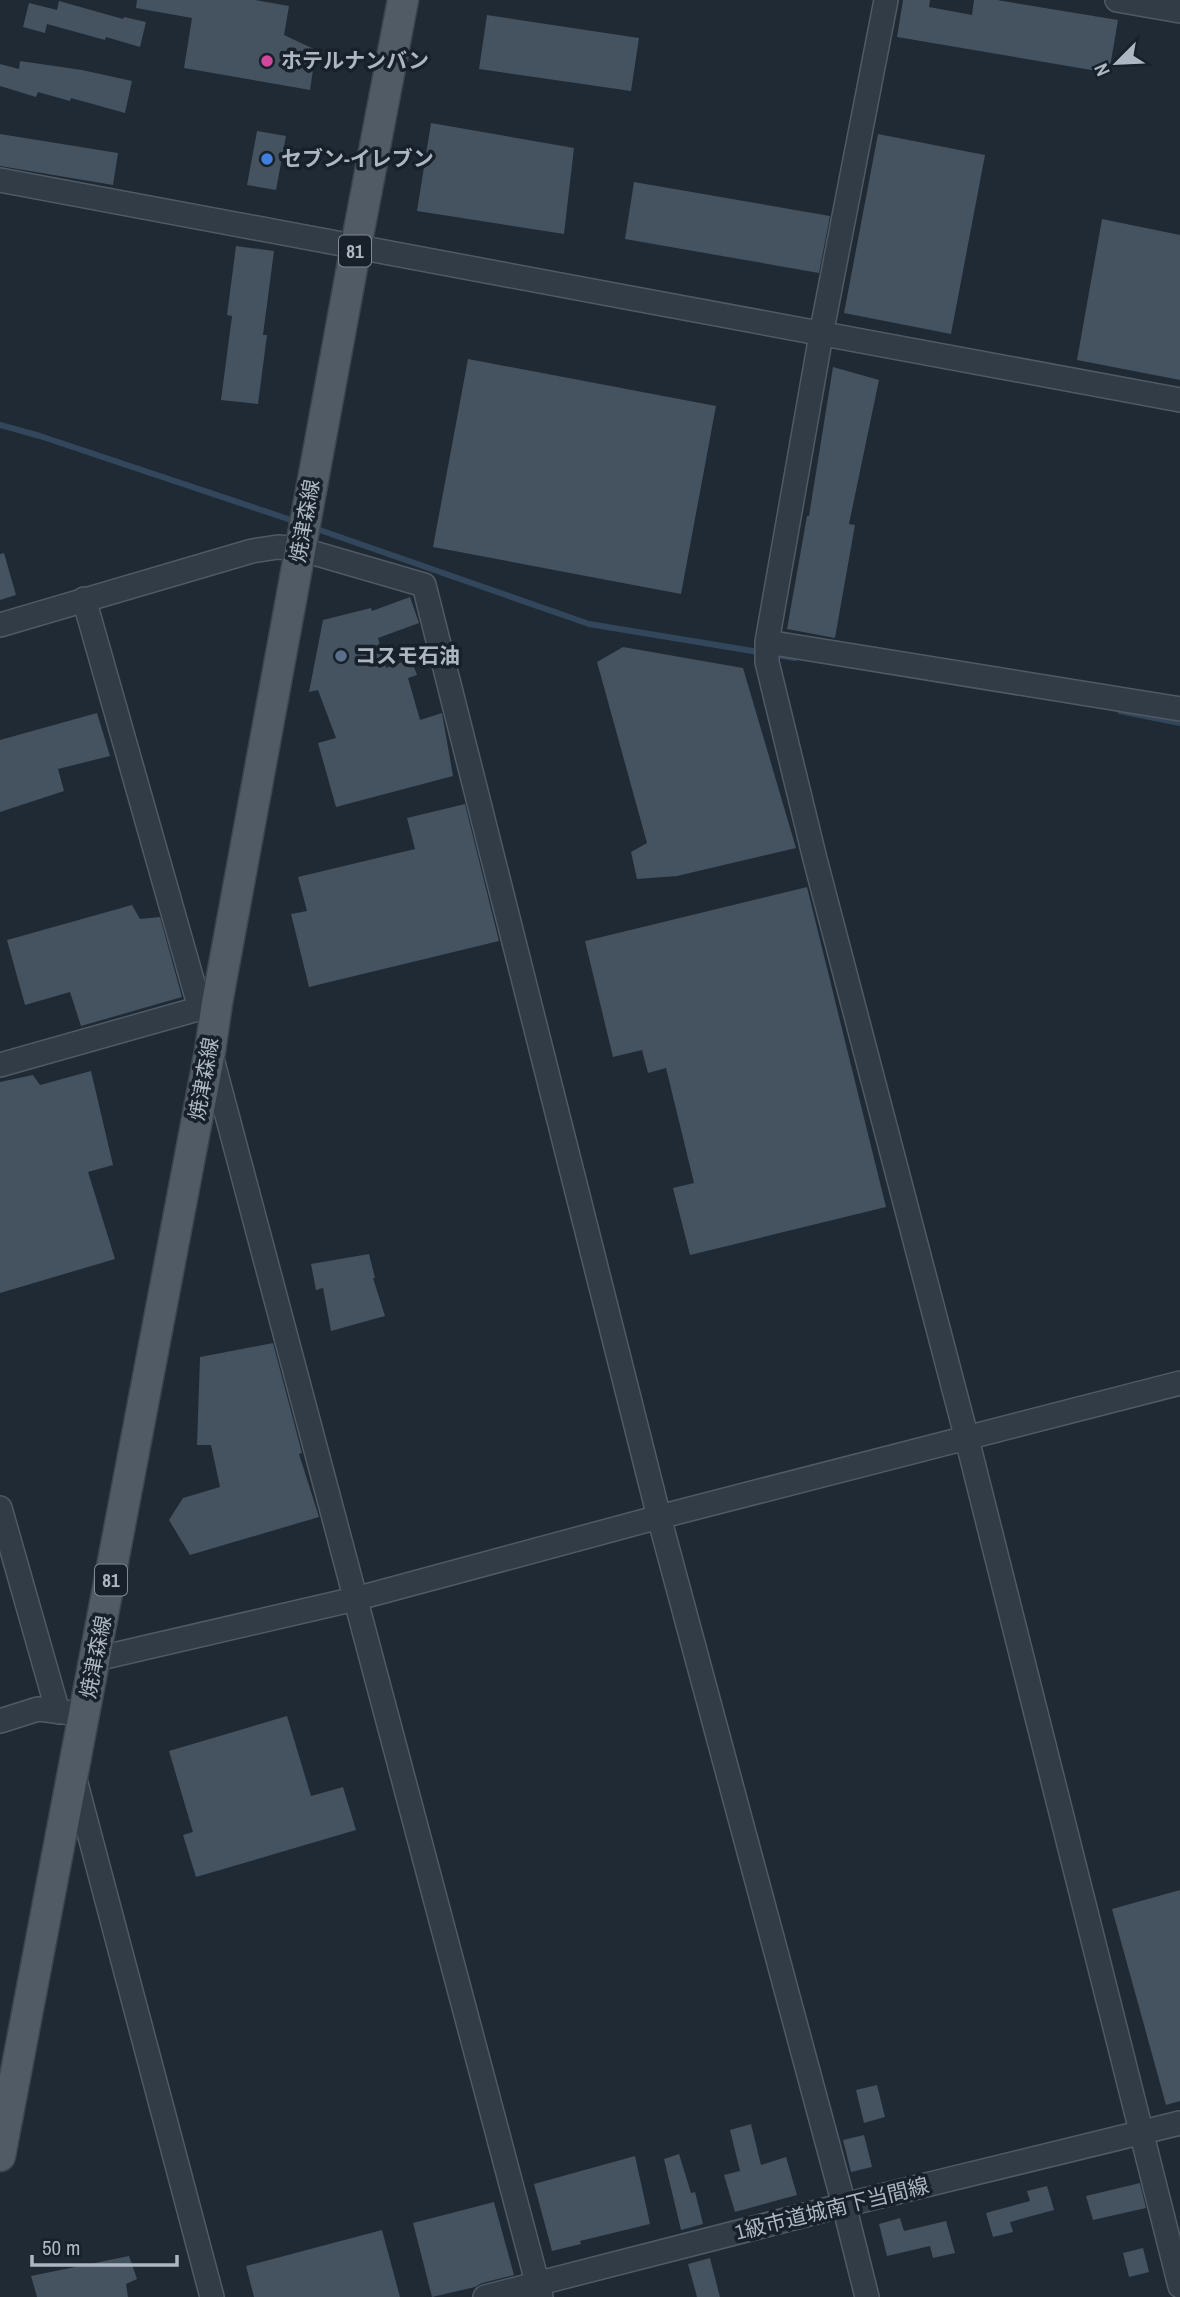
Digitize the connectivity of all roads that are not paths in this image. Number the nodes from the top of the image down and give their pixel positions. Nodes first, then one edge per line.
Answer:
1 (403, 0) edge
2 (886, 0) edge
3 (1118, 0) edge
4 (1180, 11) edge
5 (0, 180) edge
6 (356, 246) junction
7 (821, 335) junction
8 (1180, 400) edge
9 (300, 549) junction
10 (84, 599) junction
11 (0, 625) edge
12 (767, 652) junction
13 (1180, 709) edge
14 (209, 1006) junction
15 (210, 1051) junction
16 (0, 1065) edge
17 (1180, 1383) edge
18 (967, 1439) junction
19 (0, 1508) edge
20 (659, 1517) junction
21 (355, 1599) junction
22 (96, 1659) junction
23 (60, 1712) junction
24 (0, 1721) edge
25 (74, 1776) junction
26 (1180, 2123) edge
27 (1141, 2133) junction
28 (0, 2156) edge
29 (844, 2205) junction
30 (1180, 2286) edge
31 (539, 2290) edge
32 (212, 2297) edge
33 (485, 2297) edge
34 (867, 2297) edge

1 - 6 main road, 焼津森線 / 81
2 - 7 street
3 - 4 street
5 - 6 street
6 - 7 street
6 - 9 main road, 焼津森線 / 81
7 - 8 street
7 - 12 street
9 - 10 street
9 - 14 main road, 焼津森線 / 81
9 - 20 street
10 - 11 street
10 - 14 street
12 - 13 street
12 - 18 street
14 - 15 main road, 焼津森線 / 81
14 - 16 street
15 - 21 street
15 - 22 main road, 焼津森線 / 81
17 - 18 street
18 - 20 street
18 - 27 street
19 - 23 street
20 - 21 street
20 - 29 street
21 - 22 street
21 - 31 street
22 - 23 main road, 焼津森線 / 81
23 - 24 street
23 - 25 main road, 焼津森線 / 81
25 - 28 main road, 焼津森線 / 81
25 - 32 street
26 - 27 street, 1級市道城南下当間線
27 - 29 street, 1級市道城南下当間線
27 - 30 street
29 - 31 street, 1級市道城南下当間線
29 - 34 street
31 - 33 street, 1級市道城南下当間線

